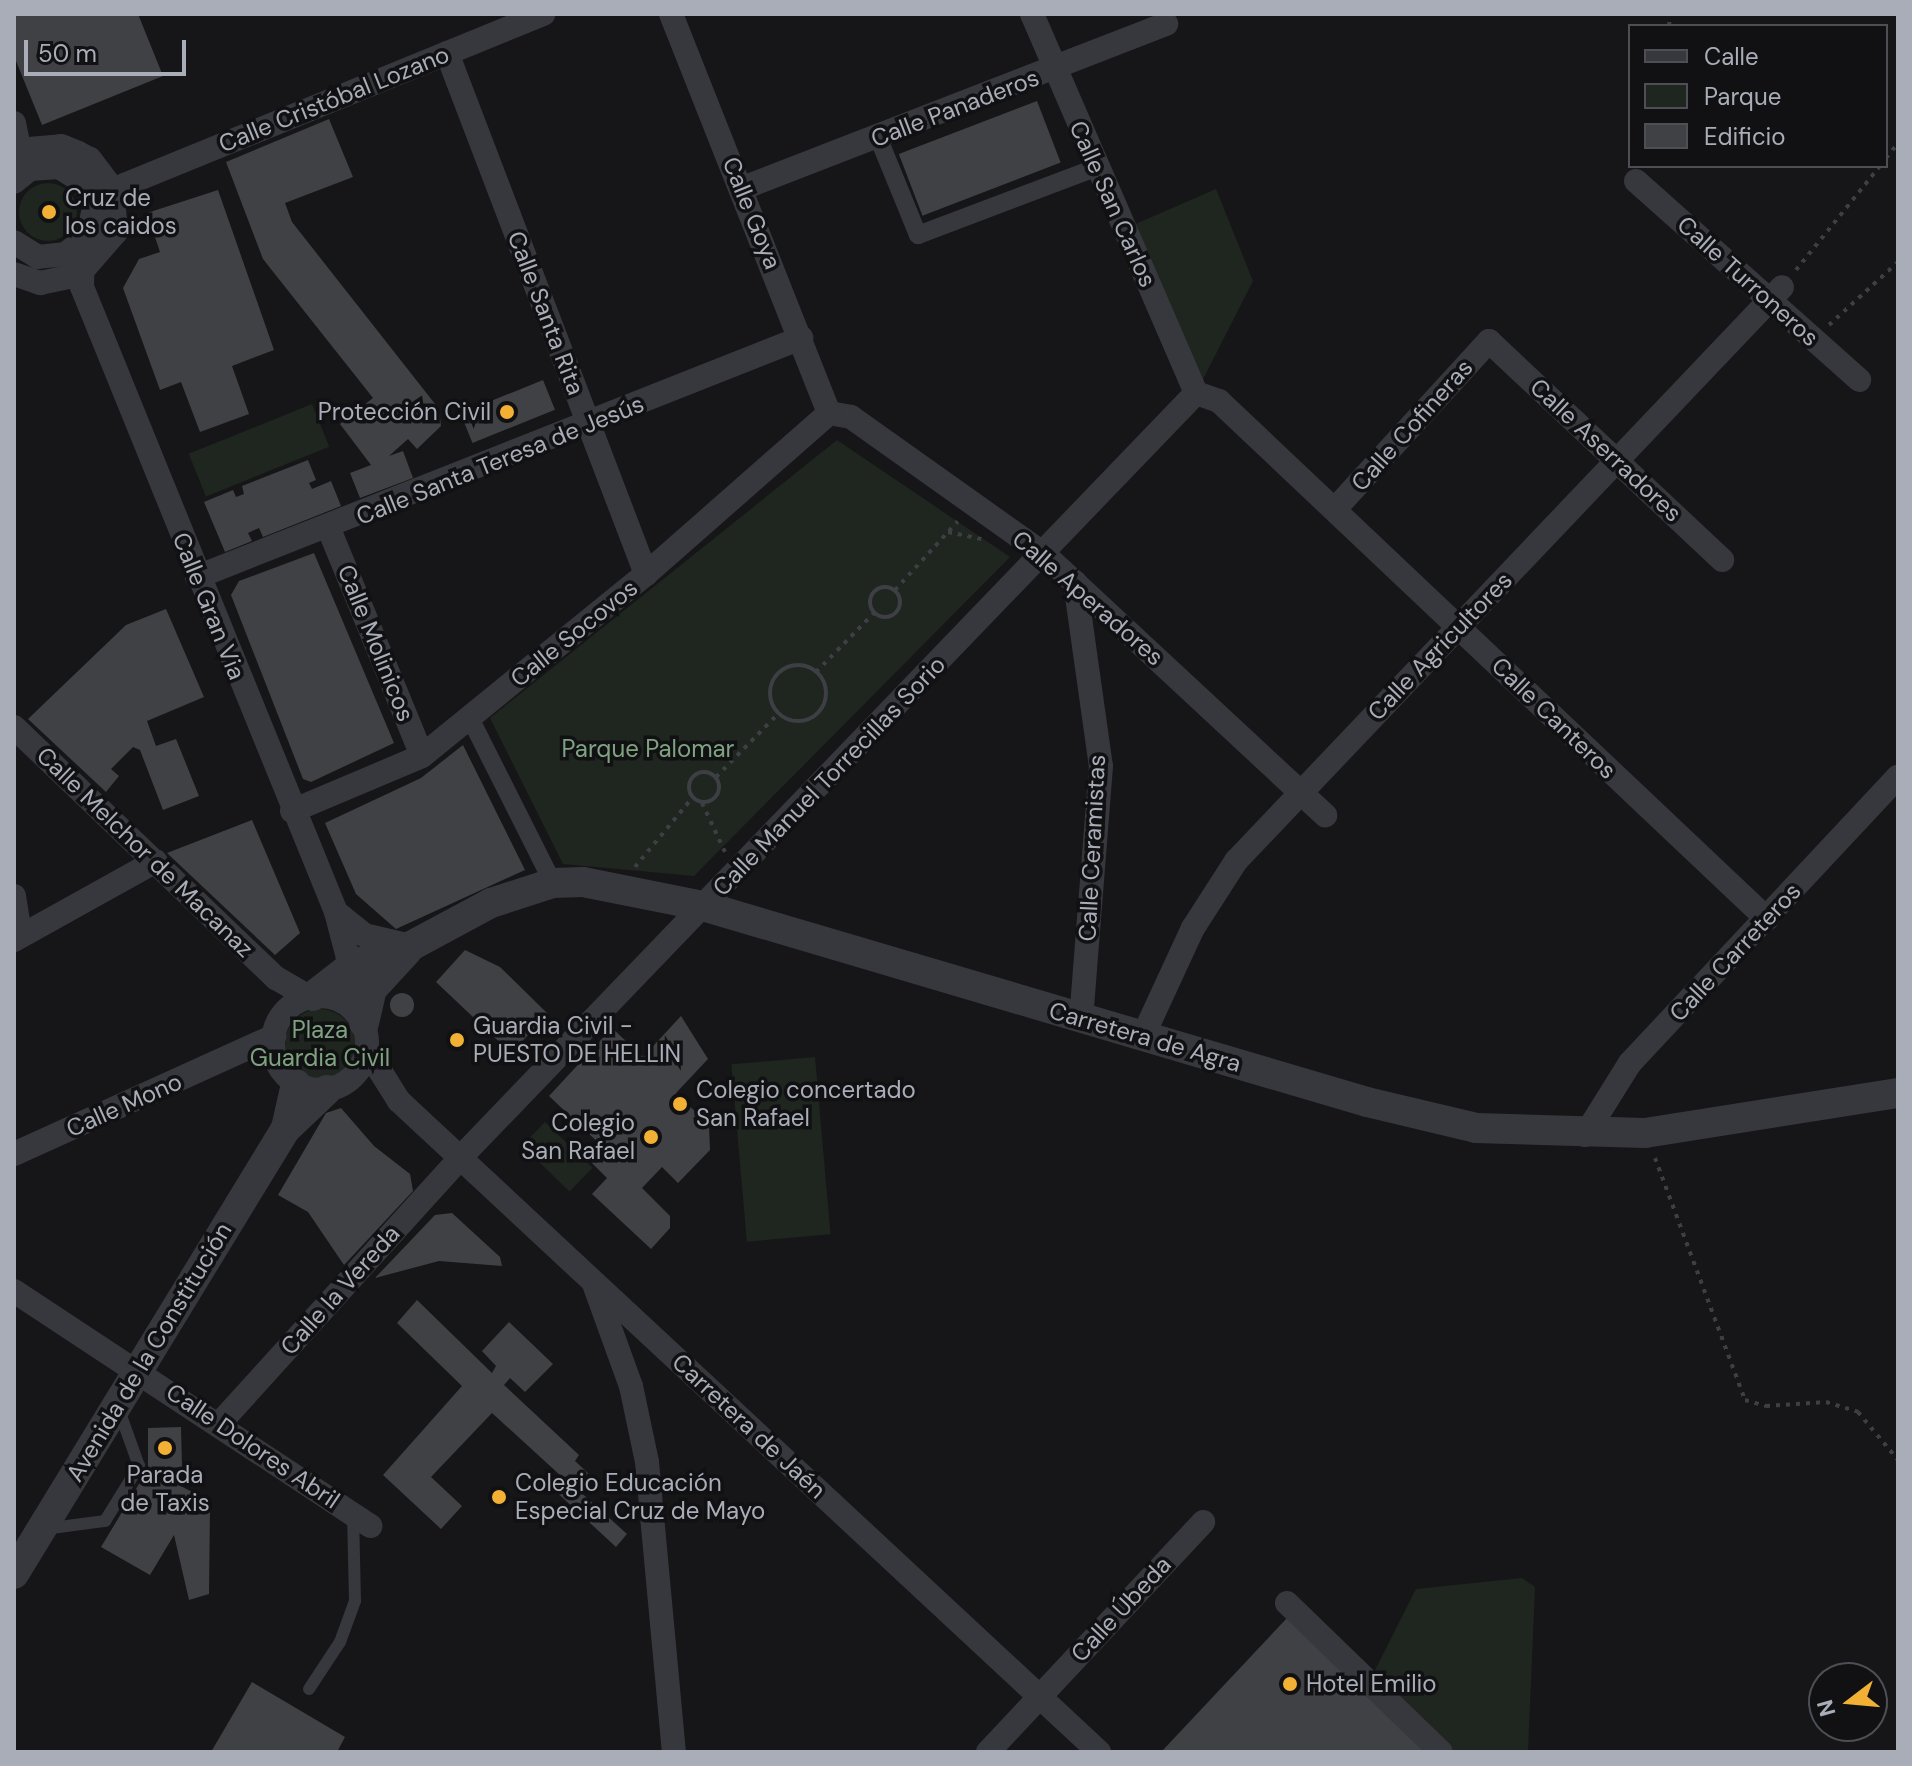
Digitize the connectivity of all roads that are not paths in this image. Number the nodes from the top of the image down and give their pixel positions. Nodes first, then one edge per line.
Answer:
1 (544, 14) edge
2 (671, 14) edge
3 (1032, 14) edge
4 (1166, 24) dead end
5 (447, 53) junction
6 (1054, 71) junction
7 (878, 137) junction
8 (19, 153) edge
9 (1095, 168) junction
10 (1636, 181) dead end
11 (83, 182) junction
12 (743, 188) junction
13 (116, 189) junction
14 (88, 232) junction
15 (28, 254) edge
16 (14, 274) edge
17 (79, 278) junction
18 (1776, 293) junction
19 (801, 338) junction
20 (1489, 341) joint
21 (1859, 380) dead end
22 (1196, 393) junction
23 (829, 413) junction
24 (589, 426) junction
25 (1615, 460) junction
26 (1335, 509) junction
27 (329, 529) junction
28 (1044, 554) junction
29 (1722, 560) dead end
30 (646, 574) junction
31 (197, 577) junction
32 (1075, 582) junction
33 (1459, 626) junction
34 (470, 718) junction
35 (14, 727) edge
36 (422, 756) junction
37 (1898, 777) edge
38 (1300, 791) junction
39 (292, 811) junction
40 (1325, 815) dead end
41 (156, 861) junction
42 (553, 883) junction
43 (14, 896) edge
44 (703, 906) junction
45 (338, 918) junction
46 (1767, 919) junction
47 (17, 936) edge
48 (411, 946) junction
49 (354, 964) junction
50 (276, 978) junction
51 (316, 993) junction
52 (285, 1011) junction
53 (1081, 1019) junction
54 (364, 1028) junction
55 (274, 1036) junction
56 (1143, 1036) junction
57 (234, 1056) junction
58 (287, 1074) junction
59 (340, 1084) junction
60 (1898, 1093) edge
61 (399, 1101) junction
62 (285, 1130) junction
63 (1585, 1135) junction
64 (14, 1154) edge
65 (461, 1157) junction
66 (592, 1279) junction
67 (14, 1291) edge
68 (138, 1367) junction
69 (117, 1403) junction
70 (220, 1423) junction
71 (362, 1520) joint
72 (1203, 1522) dead end
73 (41, 1530) junction
74 (14, 1574) edge
75 (1287, 1603) dead end
76 (309, 1689) dead end
77 (1039, 1696) junction
78 (674, 1752) edge
79 (988, 1752) edge
80 (1099, 1752) edge
81 (1441, 1752) edge

1 - 5 street, Calle Cristóbal Lozano
2 - 12 street, Calle Goya
3 - 6 street, Calle San Carlos
4 - 6 street, Calle Panaderos
5 - 13 street, Calle Cristóbal Lozano
5 - 24 street, Calle Santa Rita
6 - 7 street, Calle Panaderos
6 - 9 street, Calle San Carlos
7 - 9 street
7 - 12 street, Calle Panaderos
8 - 11 street
8 - 13 street
9 - 22 street, Calle San Carlos
10 - 18 street, Calle Turroneros
11 - 13 street
11 - 14 street
12 - 19 street, Calle Goya
13 - 14 street
13 - 17 street
14 - 15 street
14 - 17 street
15 - 17 street
16 - 17 street
17 - 31 street, Calle Gran Via
18 - 21 street, Calle Turroneros
18 - 25 street, Calle Agricultores
19 - 23 street, Calle Goya
19 - 24 street, Calle Santa Teresa de Jesús
20 - 25 street, Calle Aserradores
20 - 26 street, Calle Cofineras
22 - 26 street, Calle Canteros
22 - 28 street, Calle Manuel Torrecillas Sorio
23 - 28 street, Calle Aperadores
23 - 30 street, Calle Socovos
24 - 27 street, Calle Santa Teresa de Jesús
24 - 30 street, Calle Santa Rita
25 - 29 street, Calle Aserradores
25 - 33 street, Calle Agricultores
26 - 33 street, Calle Canteros
27 - 31 street, Calle Santa Teresa de Jesús
27 - 36 street, Calle Molinicos
28 - 32 street, Calle Aperadores
28 - 44 street, Calle Manuel Torrecillas Sorio
30 - 34 street, Calle Socovos
31 - 39 street, Calle Gran Via
32 - 38 street, Calle Aperadores
32 - 53 street, Calle Ceramistas
33 - 38 street, Calle Agricultores
33 - 46 street, Calle Canteros
34 - 36 street, Calle Socovos
34 - 42 street
35 - 41 street, Calle Melchor de Macanaz
36 - 39 street, Calle Socovos
37 - 46 street, Calle Carreteros
38 - 40 street, Calle Aperadores
38 - 56 street, Calle Agricultores
39 - 45 street, Calle Gran Via
41 - 47 street
41 - 50 street, Calle Melchor de Macanaz
42 - 44 street, Carretera de Agra
42 - 48 street, Carretera de Agra
43 - 47 street
44 - 53 street, Carretera de Agra
44 - 65 street, Calle Manuel Torrecillas Sorio
45 - 48 street
45 - 49 street, Calle Gran Via
45 - 51 street
46 - 63 street, Calle Carreteros
48 - 49 street, Carretera de Agra
48 - 54 street, Carretera de Agra
49 - 51 street, Carretera de Agra
49 - 54 street, Calle Gran Via
50 - 51 street, Calle Melchor de Macanaz
50 - 52 street
51 - 52 street
51 - 54 street
52 - 55 street
53 - 56 street, Carretera de Agra
54 - 59 street
54 - 61 street, Carretera de Jaén
55 - 57 street, Calle Mono
55 - 58 street
56 - 63 street, Carretera de Agra
57 - 58 street
57 - 64 street, Calle Mono
58 - 59 street
58 - 62 street, Avenida de la Constitución
59 - 61 street, Carretera de Jaén
59 - 62 street, Avenida de la Constitución
60 - 63 street, Carretera de Agra
61 - 65 street, Carretera de Jaén
62 - 68 street, Avenida de la Constitución
65 - 66 street, Carretera de Jaén
65 - 70 street, Calle la Vereda
66 - 77 street, Carretera de Jaén
66 - 78 street
67 - 68 street, Calle Dolores Abril
68 - 69 street, Avenida de la Constitución
68 - 70 street, Calle Dolores Abril
69 - 73 street, Avenida de la Constitución
69 - 73 lane
70 - 71 street, Calle Dolores Abril
71 - 76 lane
72 - 77 street, Calle Úbeda
73 - 74 street, Avenida de la Constitución
75 - 81 street
77 - 79 street, Calle Úbeda
77 - 80 street, Carretera de Jaén

